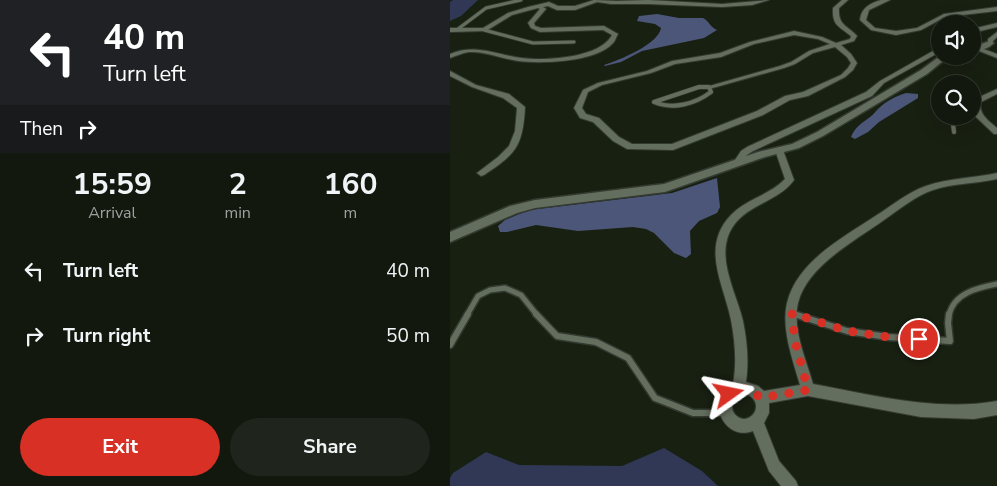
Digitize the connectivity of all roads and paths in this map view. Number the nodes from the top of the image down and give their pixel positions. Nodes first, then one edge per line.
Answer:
1 (521, 0) edge
2 (598, 0) edge
3 (766, 0) edge
4 (845, 0) edge
5 (887, 0) edge
6 (552, 4) edge
7 (542, 8) junction
8 (997, 9) edge
9 (495, 24) junction
10 (997, 25) edge
11 (458, 29) junction
12 (873, 29) junction
13 (981, 29) edge
14 (450, 30) edge
15 (484, 30) junction
16 (866, 31) dead end
17 (496, 34) junction
18 (997, 34) edge
19 (574, 42) dead end
20 (994, 42) edge
21 (834, 44) junction
22 (981, 47) edge
23 (981, 50) edge
24 (931, 54) edge
25 (450, 56) edge
26 (997, 56) edge
27 (933, 65) edge
28 (450, 73) edge
29 (709, 87) junction
30 (997, 91) edge
31 (981, 100) edge
32 (981, 117) edge
33 (952, 125) edge
34 (995, 130) edge
35 (954, 132) dead end
36 (779, 150) junction
37 (737, 163) junction
38 (481, 173) dead end
39 (997, 176) edge
40 (450, 237) edge
41 (997, 284) edge
42 (792, 313) junction
43 (450, 345) edge
44 (739, 388) junction
45 (808, 390) junction
46 (760, 398) junction
47 (997, 408) edge
48 (726, 412) junction
49 (757, 422) junction
50 (791, 486) edge

1 - 11 lane
2 - 3 street
2 - 6 street
4 - 21 street
5 - 12 street
6 - 7 street
7 - 9 street
7 - 25 street
8 - 12 street
9 - 15 street
9 - 17 lane
10 - 13 street
11 - 14 street
11 - 15 street
12 - 16 street
15 - 17 lane
17 - 19 lane
18 - 20 street
20 - 22 street
20 - 26 street
21 - 21 street
21 - 29 street
23 - 26 street
24 - 37 street
27 - 36 street
28 - 38 street
29 - 29 lane
30 - 31 street
32 - 34 street
33 - 35 lane
36 - 37 street
36 - 44 street
37 - 40 street
39 - 42 street
41 - 42 lane
42 - 45 street
43 - 48 lane
44 - 46 street
44 - 48 street
45 - 46 street
45 - 47 street
46 - 49 street
48 - 49 street
49 - 50 street

